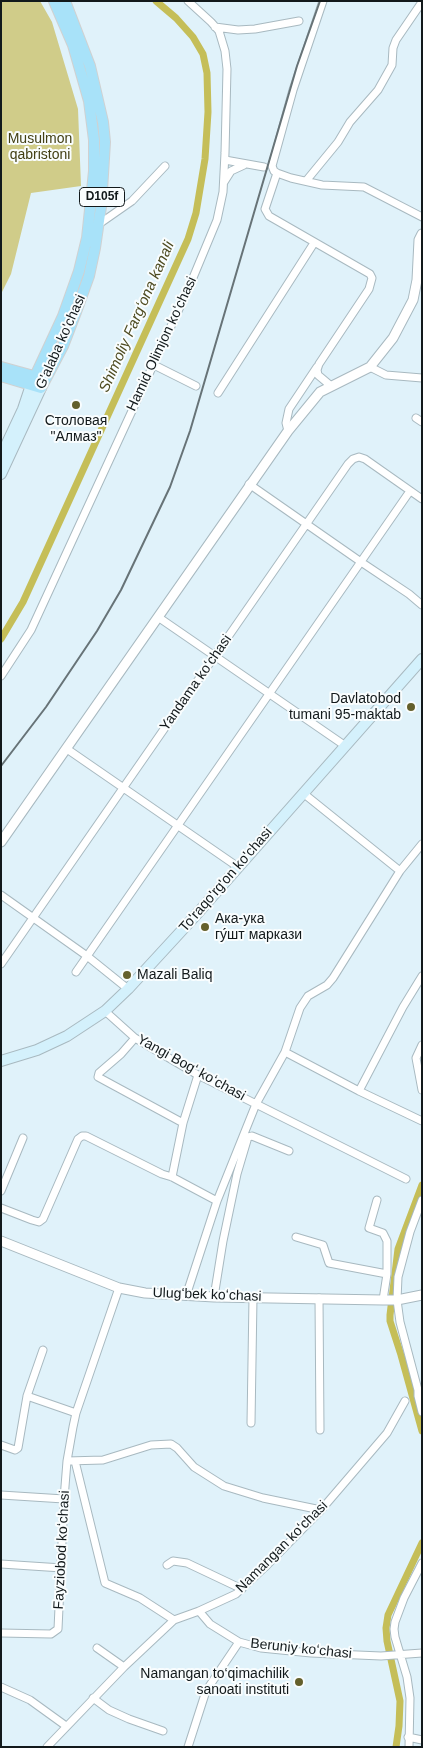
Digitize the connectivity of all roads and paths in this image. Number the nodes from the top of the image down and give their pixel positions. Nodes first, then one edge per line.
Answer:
1 (54, 1) edge
2 (66, 1) edge
3 (188, 1) edge
4 (323, 1) edge
5 (422, 2) edge
6 (299, 21) dead end
7 (215, 27) junction
8 (225, 160) junction
9 (246, 164) junction
10 (165, 166) dead end
11 (264, 167) dead end
12 (277, 173) junction
13 (306, 181) junction
14 (223, 183) junction
15 (422, 217) edge
16 (98, 224) junction
17 (422, 234) edge
18 (314, 243) junction
19 (152, 364) junction
20 (319, 364) junction
21 (1, 367) edge
22 (370, 367) junction
23 (1, 376) edge
24 (422, 378) edge
25 (38, 382) junction
26 (196, 386) dead end
27 (331, 386) junction
28 (218, 393) dead end
29 (288, 431) junction
30 (1, 456) edge
31 (1, 474) edge
32 (249, 484) junction
33 (410, 490) junction
34 (422, 499) edge
35 (306, 524) junction
36 (360, 562) junction
37 (422, 606) edge
38 (158, 617) junction
39 (215, 655) junction
40 (421, 662) edge
41 (1, 676) edge
42 (269, 692) junction
43 (344, 745) junction
44 (67, 749) junction
45 (124, 787) junction
46 (303, 793) junction
47 (179, 825) junction
48 (1, 842) edge
49 (422, 844) edge
50 (238, 867) junction
51 (400, 872) junction
52 (1, 894) edge
53 (33, 918) junction
54 (87, 956) junction
55 (1, 964) edge
56 (76, 972) dead end
57 (422, 976) edge
58 (128, 989) junction
59 (105, 1011) junction
60 (134, 1038) junction
61 (422, 1045) edge
62 (285, 1052) junction
63 (1, 1061) edge
64 (198, 1075) junction
65 (422, 1090) edge
66 (359, 1091) junction
67 (256, 1104) junction
68 (419, 1120) edge
69 (183, 1123) junction
70 (23, 1138) dead end
71 (288, 1152) dead end
72 (172, 1177) junction
73 (406, 1180) dead end
74 (1, 1191) edge
75 (378, 1200) dead end
76 (422, 1200) edge
77 (217, 1201) junction
78 (1, 1208) edge
79 (296, 1237) dead end
80 (1, 1241) edge
81 (387, 1274) junction
82 (119, 1288) junction
83 (422, 1295) edge
84 (186, 1296) junction
85 (214, 1297) junction
86 (252, 1298) junction
87 (319, 1298) junction
88 (383, 1300) junction
89 (396, 1300) junction
90 (43, 1350) dead end
91 (420, 1389) edge
92 (27, 1396) junction
93 (405, 1401) dead end
94 (422, 1412) edge
95 (76, 1413) junction
96 (251, 1423) dead end
97 (320, 1430) dead end
98 (1, 1445) edge
99 (71, 1461) junction
100 (1, 1496) edge
101 (64, 1499) junction
102 (321, 1510) junction
103 (422, 1563) edge
104 (1, 1564) edge
105 (167, 1565) dead end
106 (62, 1568) junction
107 (242, 1589) junction
108 (200, 1611) junction
109 (174, 1620) junction
110 (1, 1633) edge
111 (239, 1642) junction
112 (97, 1648) dead end
113 (422, 1653) edge
114 (398, 1654) junction
115 (124, 1667) junction
116 (1, 1687) edge
117 (93, 1698) junction
118 (66, 1726) junction
119 (163, 1730) dead end
120 (408, 1737) junction
121 (422, 1740) edge
122 (47, 1747) edge
123 (188, 1747) edge
124 (409, 1747) edge

1 - 25 main road, G'alaba ko'chasi / D105f
2 - 16 main road, G'alaba ko'chasi / D105f
3 - 7 street, Hamid Olimjon koʻchasi
4 - 12 street
5 - 13 street
6 - 7 street
7 - 8 street, Hamid Olimjon koʻchasi
8 - 9 street
8 - 14 street, Hamid Olimjon koʻchasi
9 - 11 street
9 - 14 street
10 - 16 street
12 - 13 street
12 - 18 street
13 - 15 street
14 - 19 street, Hamid Olimjon koʻchasi
16 - 25 main road, G'alaba ko'chasi / D105f
17 - 22 street
18 - 20 street
18 - 28 street
19 - 26 street
19 - 41 street, Hamid Olimjon koʻchasi
20 - 27 street
20 - 29 street
21 - 25 main road
22 - 24 street
22 - 27 street
23 - 25 main road
25 - 30 main road, G'alaba ko'chasi / D105f
25 - 31 main road, G'alaba ko'chasi / D105f
27 - 29 street
29 - 32 street
32 - 35 street
32 - 38 street
33 - 34 street, Yandama koʻchasi
33 - 35 street, Yandama koʻchasi
33 - 36 street
35 - 36 street
35 - 39 street, Yandama koʻchasi
36 - 37 street
36 - 42 street
38 - 39 street
38 - 44 street
39 - 42 street
39 - 45 street, Yandama koʻchasi
40 - 43 main road, To'raqo'rg'on ko'chasi
42 - 43 street
42 - 47 street
43 - 46 main road, To'raqo'rg'on ko'chasi
44 - 45 street
44 - 48 street
45 - 47 street
45 - 53 street, Yandama koʻchasi
46 - 50 main road, To'raqo'rg'on ko'chasi
46 - 51 street
47 - 50 street
47 - 54 street
49 - 51 street
50 - 58 main road, To'raqo'rg'on ko'chasi
51 - 62 street
52 - 53 street
53 - 54 street
53 - 55 street, Yandama koʻchasi
54 - 56 street
54 - 58 street
57 - 66 street
58 - 59 main road, To'raqo'rg'on ko'chasi
59 - 60 street, Yangi Bogʻ koʻchasi
59 - 63 main road, To'raqo'rg'on ko'chasi
60 - 64 street, Yangi Bogʻ koʻchasi
60 - 69 street
61 - 65 street
62 - 66 street
62 - 67 street
64 - 67 street, Yangi Bogʻ koʻchasi
64 - 69 street
66 - 68 street
67 - 73 street, Yangi Bogʻ koʻchasi
67 - 77 street
69 - 72 street
70 - 74 street
71 - 85 street
72 - 77 street
72 - 78 street
75 - 81 street
76 - 89 street
77 - 84 street
79 - 81 street
80 - 82 street, Ulugʻbek koʻchasi
81 - 88 street
82 - 84 street, Ulugʻbek koʻchasi
82 - 95 street, Fayziobod koʻchasi
83 - 89 street, Ulugʻbek koʻchasi
84 - 85 street, Ulugʻbek koʻchasi
85 - 86 street, Ulugʻbek koʻchasi
86 - 87 street, Ulugʻbek koʻchasi
86 - 96 street
87 - 88 street, Ulugʻbek koʻchasi
87 - 97 street
88 - 89 street, Ulugʻbek koʻchasi
89 - 91 street
90 - 92 street
91 - 94 street
92 - 95 street
92 - 98 street
93 - 102 street, Namangan koʻchasi
95 - 99 street, Fayziobod koʻchasi
99 - 101 street, Fayziobod koʻchasi
99 - 102 street
99 - 109 street
100 - 101 street
101 - 106 street, Fayziobod koʻchasi
102 - 107 street, Namangan koʻchasi
103 - 114 street
104 - 106 street
105 - 107 street
106 - 110 street, Fayziobod koʻchasi
107 - 108 street, Namangan koʻchasi
108 - 109 street, Namangan koʻchasi
108 - 111 street
109 - 115 street, Namangan koʻchasi
111 - 114 street, Beruniy koʻchasi
111 - 123 street, Beruniy koʻchasi
112 - 115 street
113 - 114 street, Beruniy koʻchasi
114 - 120 street
115 - 117 street, Namangan koʻchasi
116 - 118 street
117 - 118 street, Namangan koʻchasi
117 - 119 street
118 - 122 street, Namangan koʻchasi
120 - 121 street
120 - 124 street

